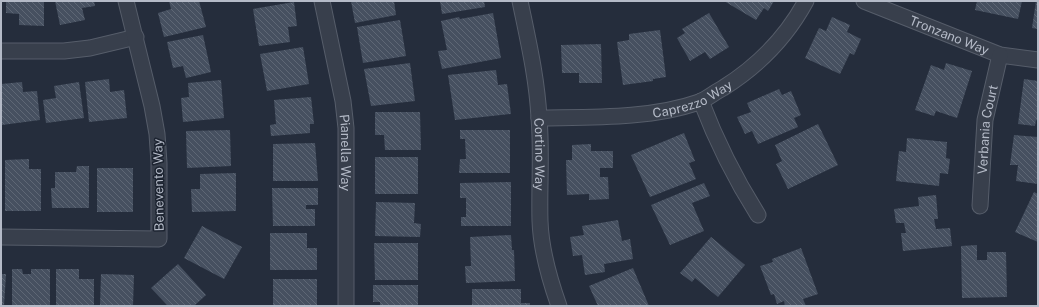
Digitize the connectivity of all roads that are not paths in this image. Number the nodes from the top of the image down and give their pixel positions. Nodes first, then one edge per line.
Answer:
1 (126, 1) edge
2 (322, 1) edge
3 (520, 1) edge
4 (806, 1) edge
5 (864, 1) edge
6 (136, 37) junction
7 (1, 51) edge
8 (1000, 55) junction
9 (1038, 60) edge
10 (701, 101) junction
11 (540, 118) junction
12 (980, 206) dead end
13 (758, 215) dead end
14 (1, 238) edge
15 (346, 306) edge
16 (559, 306) edge

1 - 6 street, Benevento Way
2 - 15 street, Pianella Way
3 - 11 street, Cortino Way
4 - 10 street, Caprezzo Way
5 - 8 street, Tronzano Way
6 - 7 street
6 - 14 street, Benevento Way
8 - 9 street, Tronzano Way
8 - 12 street, Verbania Court
10 - 11 street, Caprezzo Way
10 - 13 street
11 - 16 street, Cortino Way

